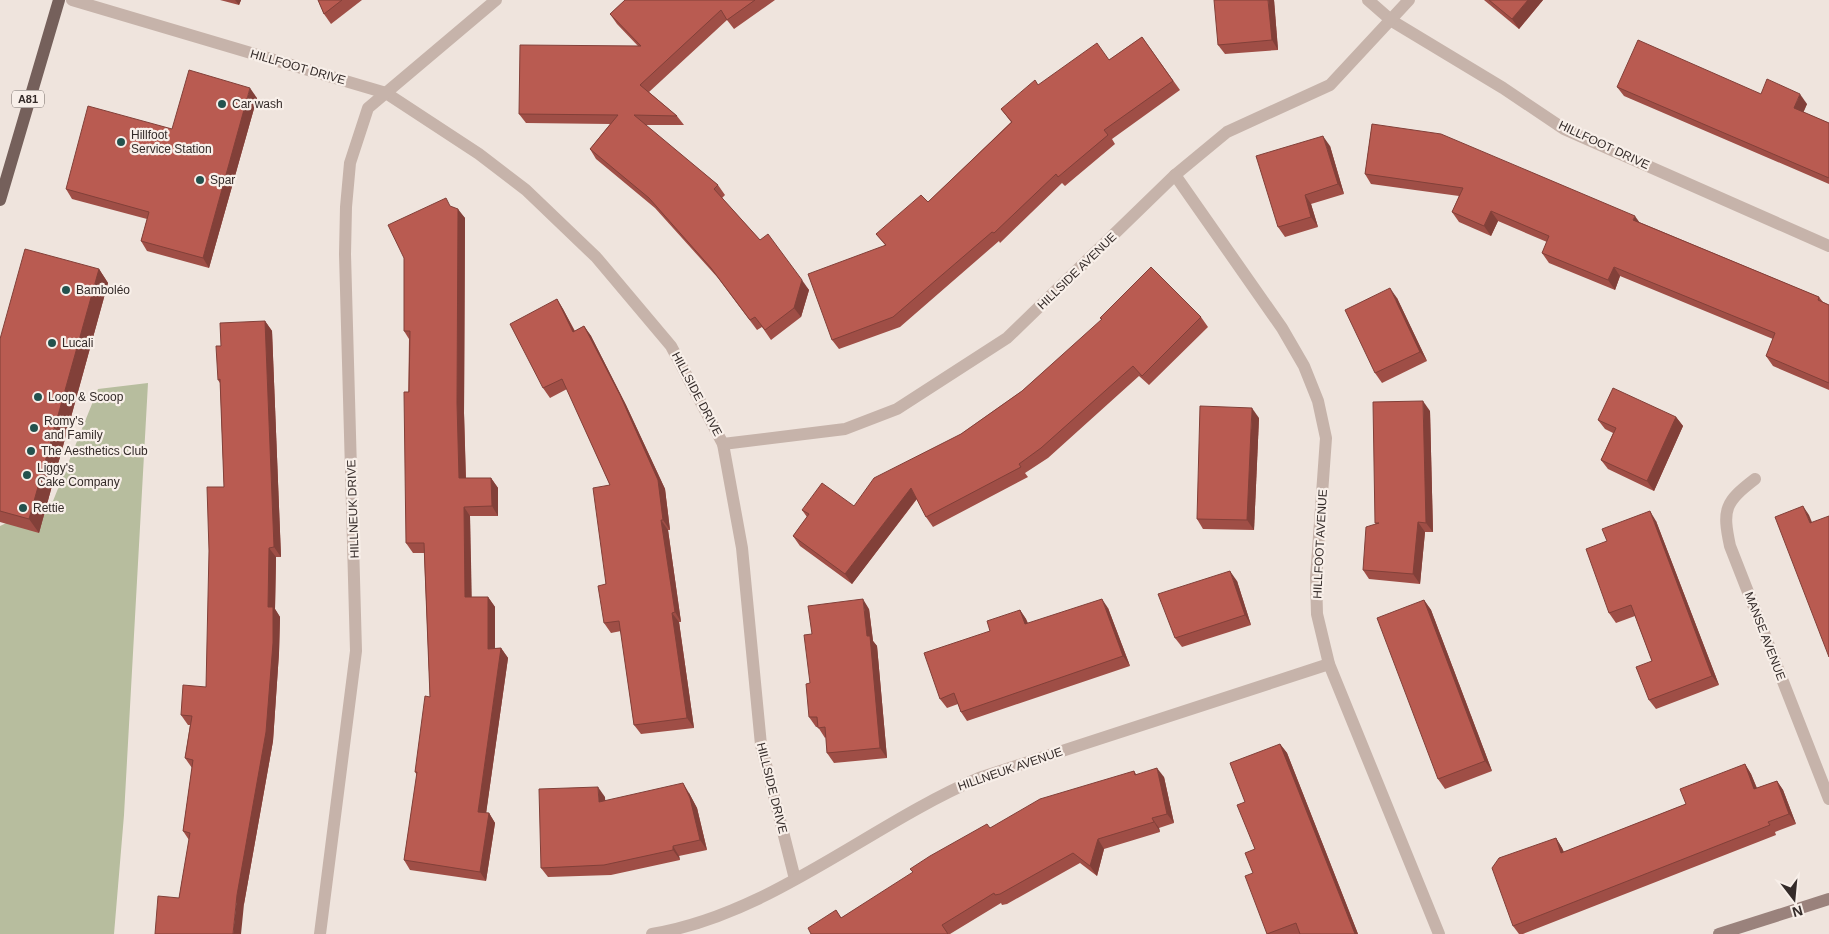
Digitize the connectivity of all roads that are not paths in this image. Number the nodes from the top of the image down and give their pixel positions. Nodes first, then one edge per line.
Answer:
1 (59, 0) edge
2 (72, 0) edge
3 (496, 0) edge
4 (1368, 0) edge
5 (1409, 0) edge
6 (1392, 21) junction
7 (386, 93) junction
8 (1175, 175) junction
9 (0, 200) edge
10 (1829, 246) edge
11 (723, 444) junction
12 (1754, 479) dead end
13 (1329, 664) junction
14 (1829, 799) edge
15 (795, 879) junction
16 (1829, 898) edge
17 (320, 934) edge
18 (652, 934) edge
19 (1440, 934) edge
20 (1719, 934) edge

1 - 9 main road, A81
2 - 7 street, HILLFOOT DRIVE
3 - 7 street
4 - 6 street, HILLFOOT DRIVE
5 - 6 street
6 - 8 street, HILLSIDE AVENUE
6 - 10 street, HILLFOOT DRIVE
7 - 11 street, HILLSIDE DRIVE
7 - 17 street, HILLNEUK DRIVE
8 - 11 street, HILLSIDE AVENUE
8 - 13 street, HILLFOOT AVENUE
11 - 15 street, HILLSIDE DRIVE
12 - 14 street, MANSE AVENUE
13 - 15 street, HILLNEUK AVENUE
13 - 19 street, HILLFOOT AVENUE
15 - 18 street, HILLNEUK AVENUE
16 - 20 street

